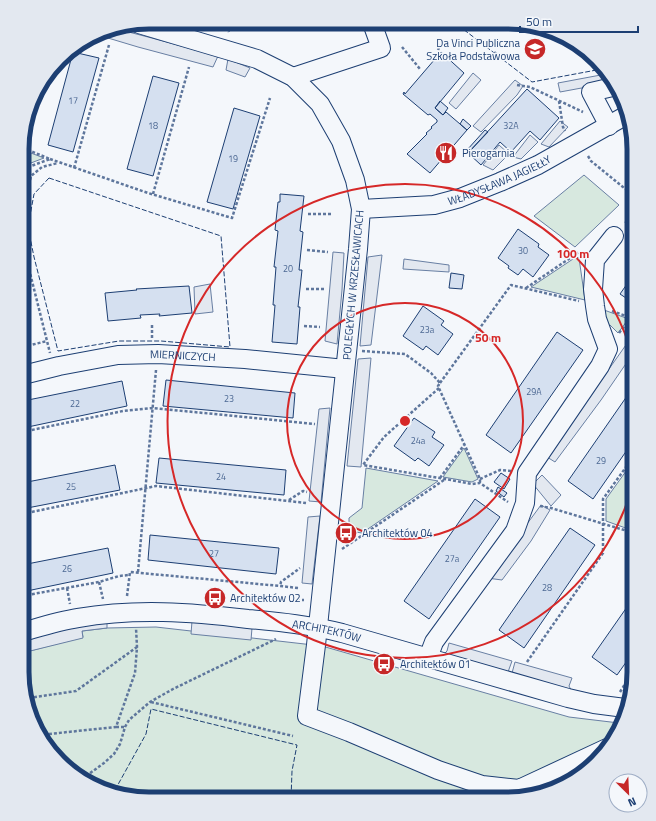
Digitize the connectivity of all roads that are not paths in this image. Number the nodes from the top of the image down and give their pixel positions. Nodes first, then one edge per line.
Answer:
1 (156, 29) edge
2 (374, 29) edge
3 (293, 77) junction
4 (610, 88) edge
5 (623, 117) edge
6 (609, 126) junction
7 (361, 209) junction
8 (614, 236) dead end
9 (345, 369) junction
10 (29, 373) edge
11 (317, 627) junction
12 (29, 630) edge
13 (428, 658) junction
14 (621, 702) edge
15 (595, 754) edge

1 - 3 street, POLEGŁYCH W KRZESŁAWICACH
2 - 3 street
3 - 7 street, POLEGŁYCH W KRZESŁAWICACH
4 - 6 street
5 - 6 street, WŁADYSŁAWA JAGIEŁŁY
6 - 7 street, WŁADYSŁAWA JAGIEŁŁY
7 - 9 street, POLEGŁYCH W KRZESŁAWICACH
8 - 13 street
9 - 10 street, MIERNICZYCH
9 - 11 street, POLEGŁYCH W KRZESŁAWICACH
11 - 12 street, ARCHITEKTÓW
11 - 13 street, ARCHITEKTÓW
11 - 15 street, POLEGŁYCH W KRZESŁAWICACH
13 - 14 street, ARCHITEKTÓW

